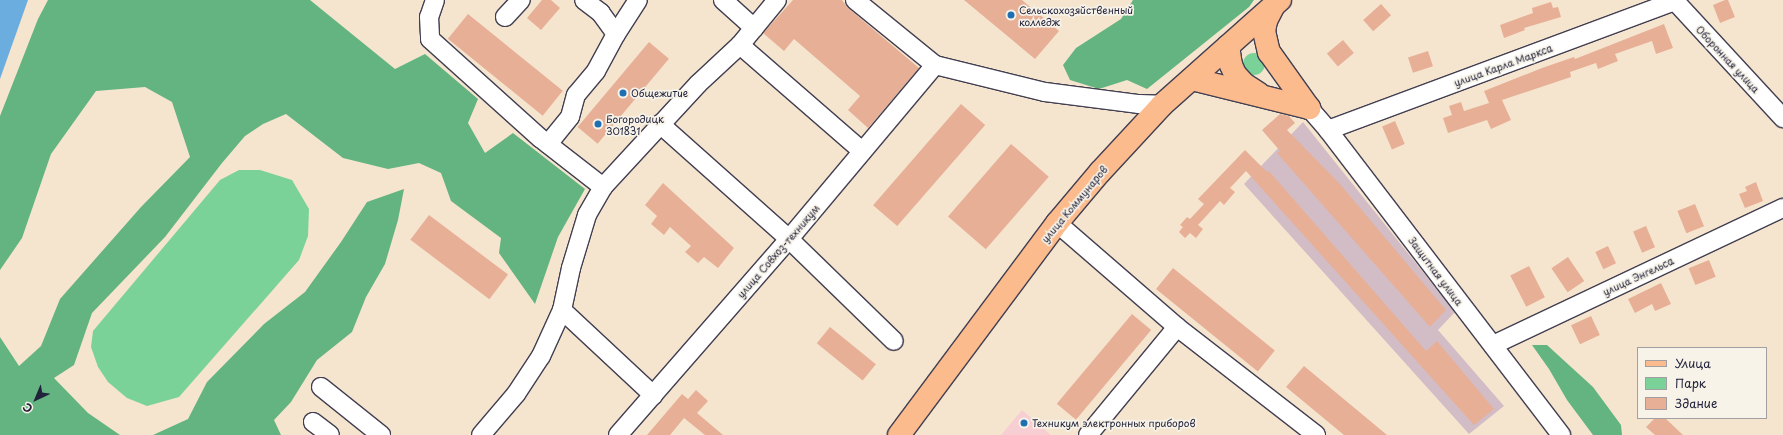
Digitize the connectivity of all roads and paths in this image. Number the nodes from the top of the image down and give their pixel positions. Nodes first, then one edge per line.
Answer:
1 (435, 0) edge
2 (521, 0) edge
3 (584, 0) edge
4 (638, 0) edge
5 (723, 0) edge
6 (777, 0) edge
7 (855, 0) edge
8 (1675, 0) edge
9 (1277, 2) edge
10 (505, 17) dead end
11 (754, 28) junction
12 (616, 34) junction
13 (1233, 42) junction
14 (740, 45) junction
15 (1269, 52) junction
16 (935, 64) junction
17 (1192, 79) junction
18 (1264, 97) junction
19 (1162, 104) junction
20 (1309, 108) junction
21 (1783, 118) edge
22 (660, 124) junction
23 (1328, 130) junction
24 (548, 144) junction
25 (862, 151) junction
26 (603, 187) junction
27 (1783, 208) edge
28 (1057, 223) junction
29 (789, 238) junction
30 (562, 310) junction
31 (1177, 327) junction
32 (894, 341) dead end
33 (1493, 345) junction
34 (321, 387) dead end
35 (653, 395) junction
36 (313, 422) dead end
37 (330, 435) edge
38 (381, 435) edge
39 (481, 435) edge
40 (618, 435) edge
41 (899, 435) edge
42 (1088, 435) edge
43 (1316, 435) edge
44 (1561, 435) edge

1 - 24 street
2 - 10 street
3 - 12 street
4 - 12 street
5 - 11 street
6 - 11 street
7 - 16 street
8 - 21 street, Оборонная улица
8 - 23 street, улица Карла Маркса
9 - 13 main road, улица Коммунаров
9 - 15 main road
11 - 14 street
12 - 24 street
13 - 15 main road
13 - 17 main road, улица Коммунаров
13 - 18 main road
14 - 22 street
14 - 25 street
15 - 20 main road
16 - 19 street
16 - 25 street, улица Совхоз-техникум
17 - 18 main road
17 - 19 main road, улица Коммунаров
18 - 20 main road
19 - 28 main road, улица Коммунаров
20 - 23 street, Защитная улица
22 - 26 street
22 - 29 street
23 - 33 street, Защитная улица
24 - 26 street
25 - 29 street, улица Совхоз-техникум
26 - 30 street
27 - 33 street, улица Энгельса
28 - 31 street
28 - 41 main road, улица Коммунаров
29 - 32 street
29 - 35 street, улица Совхоз-техникум
30 - 35 street
30 - 39 street
31 - 42 street
31 - 43 street
33 - 44 street, Защитная улица
34 - 38 street
35 - 40 street, улица Совхоз-техникум
36 - 37 street

